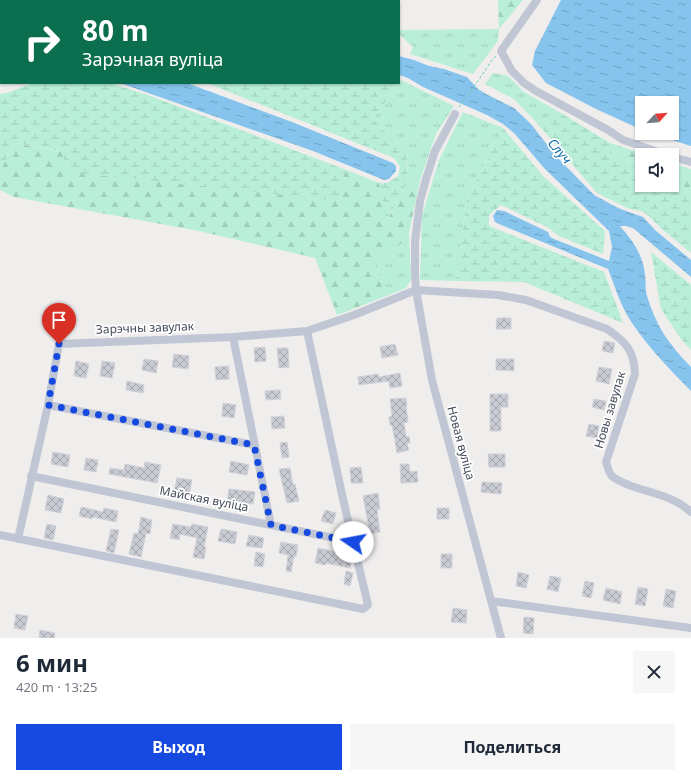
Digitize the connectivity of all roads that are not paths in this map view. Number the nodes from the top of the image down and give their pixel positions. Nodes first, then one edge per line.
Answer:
1 (537, 0) edge
2 (457, 111) road end
3 (646, 148) edge
4 (679, 159) edge
5 (691, 162) edge
6 (416, 290) junction
7 (307, 331) junction
8 (233, 337) junction
9 (48, 405) junction
10 (254, 445) junction
11 (31, 476) junction
12 (691, 512) edge
13 (271, 525) junction
14 (0, 535) edge
15 (18, 538) junction
16 (353, 542) junction
17 (492, 601) junction
18 (691, 628) edge
19 (501, 638) edge

1 - 3 street
2 - 6 street, Новая вуліца
4 - 5 street
6 - 7 street, Зарэчны завулак
6 - 12 street, Новы завулак
6 - 17 street, Новая вуліца
7 - 8 street, Зарэчны завулак
7 - 16 street
8 - 9 street, Зарэчны завулак
8 - 10 street
9 - 10 street
9 - 11 street
10 - 13 street
11 - 13 street, Майская вуліца
11 - 15 street
13 - 16 street, Майская вуліца
14 - 15 street
15 - 16 street
17 - 18 street
17 - 19 street, Новая вуліца

